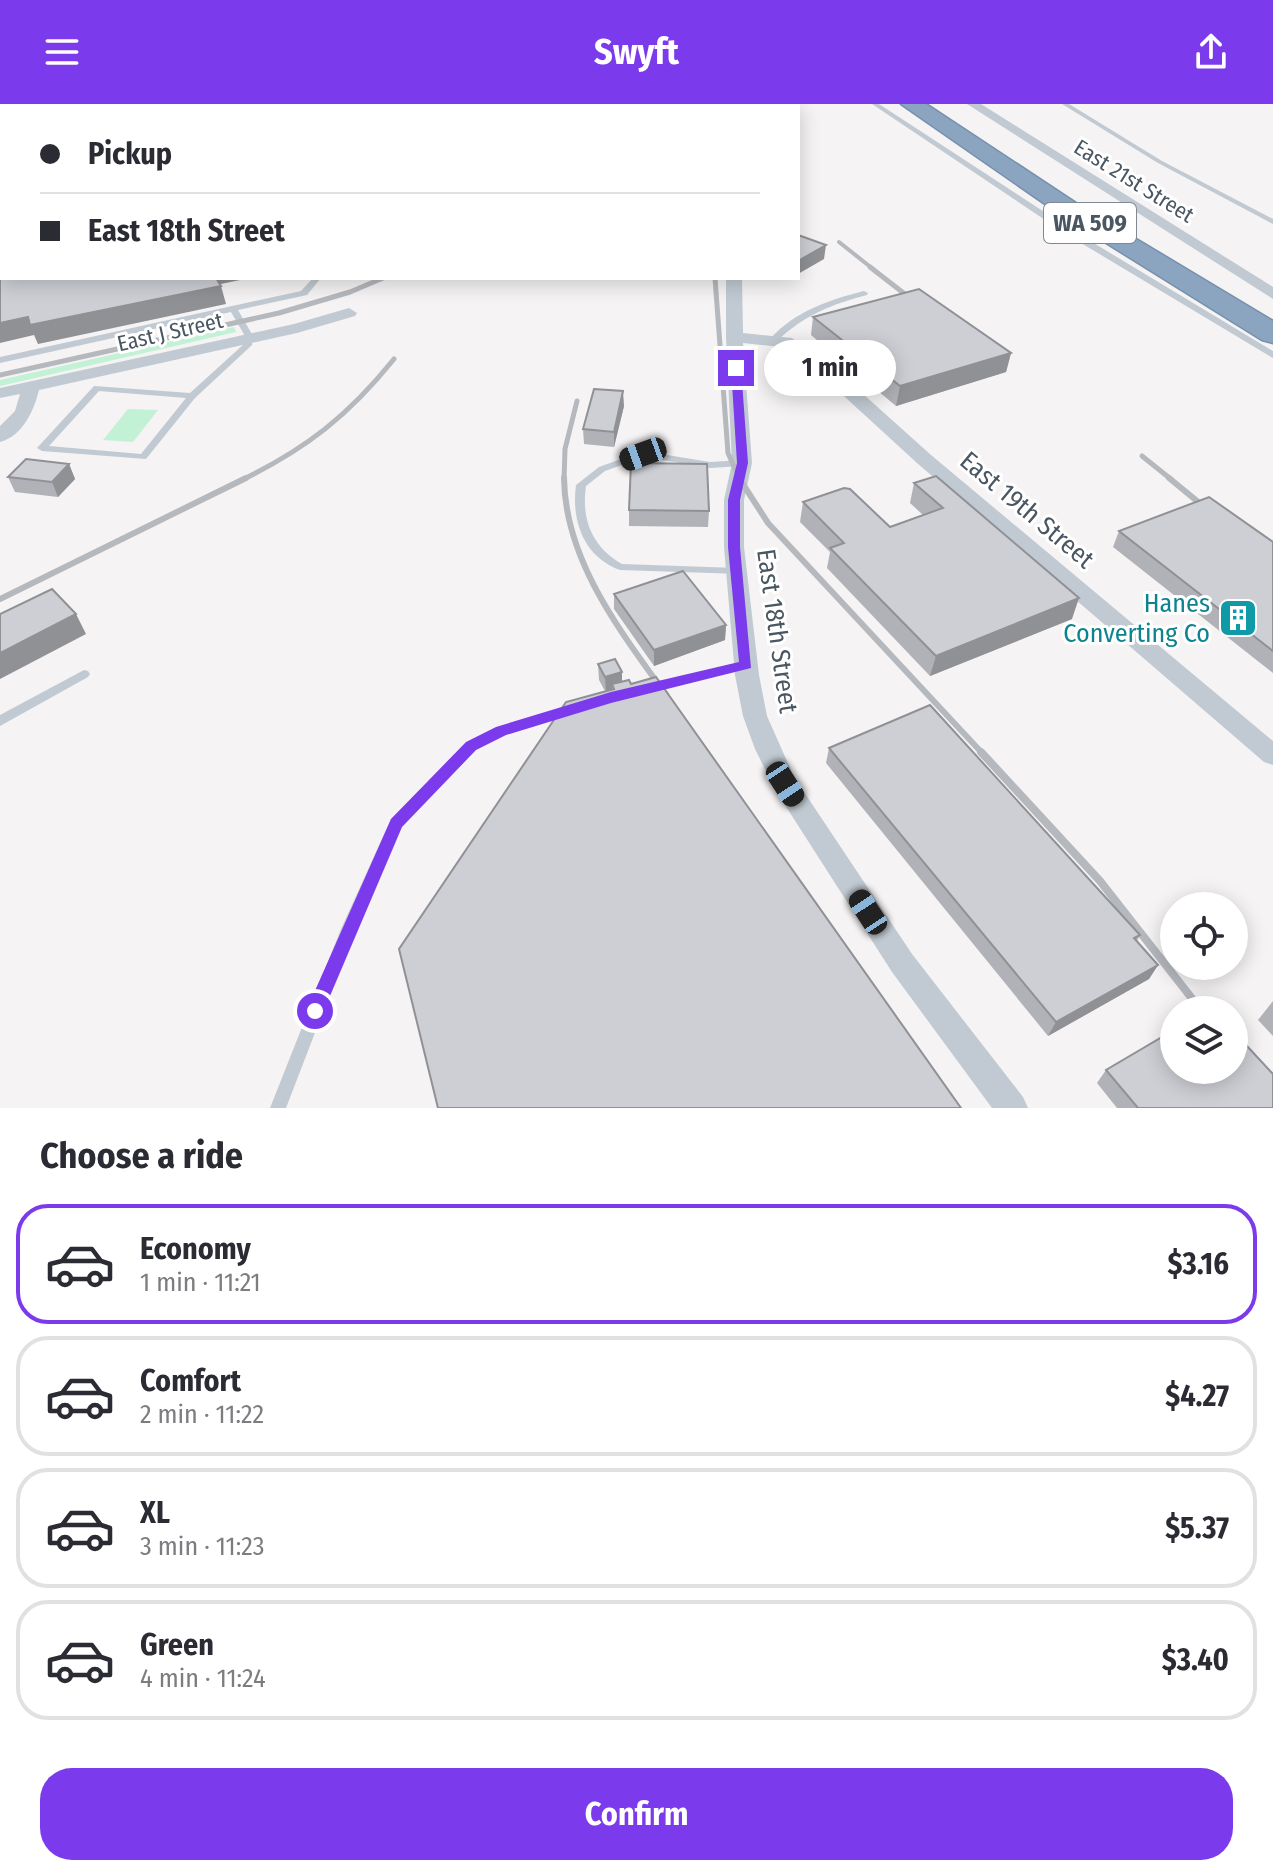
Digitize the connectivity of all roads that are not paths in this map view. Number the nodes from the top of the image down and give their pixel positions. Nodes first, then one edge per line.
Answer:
1 (875, 104) edge
2 (897, 104) edge
3 (912, 104) edge
4 (928, 104) edge
5 (973, 104) edge
6 (1065, 104) edge
7 (1067, 208) junction
8 (1273, 222) edge
9 (315, 280) edge
10 (734, 280) edge
11 (864, 293) dead end
12 (1273, 294) edge
13 (233, 309) junction
14 (349, 313) dead end
15 (1273, 319) edge
16 (1273, 334) edge
17 (249, 336) junction
18 (734, 337) junction
19 (774, 339) junction
20 (1273, 355) edge
21 (0, 360) edge
22 (95, 380) junction
23 (31, 385) junction
24 (0, 393) edge
25 (192, 396) junction
26 (0, 436) edge
27 (742, 463) junction
28 (737, 572) junction
29 (746, 665) junction
30 (84, 674) dead end
31 (641, 690) edge
32 (583, 706) edge
33 (0, 721) edge
34 (1273, 755) edge
35 (278, 1108) edge
36 (1012, 1108) edge

1 - 20 lane
2 - 7 highway
3 - 7 highway, WA 509
4 - 15 highway, WA 509
5 - 12 street, East 21st Street
6 - 8 lane
7 - 16 highway, WA 509
9 - 13 lane
10 - 18 street, East 18th Street
11 - 19 lane
13 - 17 lane
13 - 21 lane
14 - 17 street, East J Street
17 - 22 street, East J Street
17 - 25 lane
18 - 19 street, East 19th Street
18 - 27 street, East 18th Street
19 - 34 street, East 19th Street
22 - 23 street, East J Street
22 - 25 lane
22 - 25 lane
23 - 24 street, East J Street
23 - 26 street
27 - 28 street, East 18th Street
27 - 28 lane
28 - 29 street, East 18th Street
29 - 31 lane
29 - 36 street, East 18th Street
30 - 33 lane
32 - 35 lane

